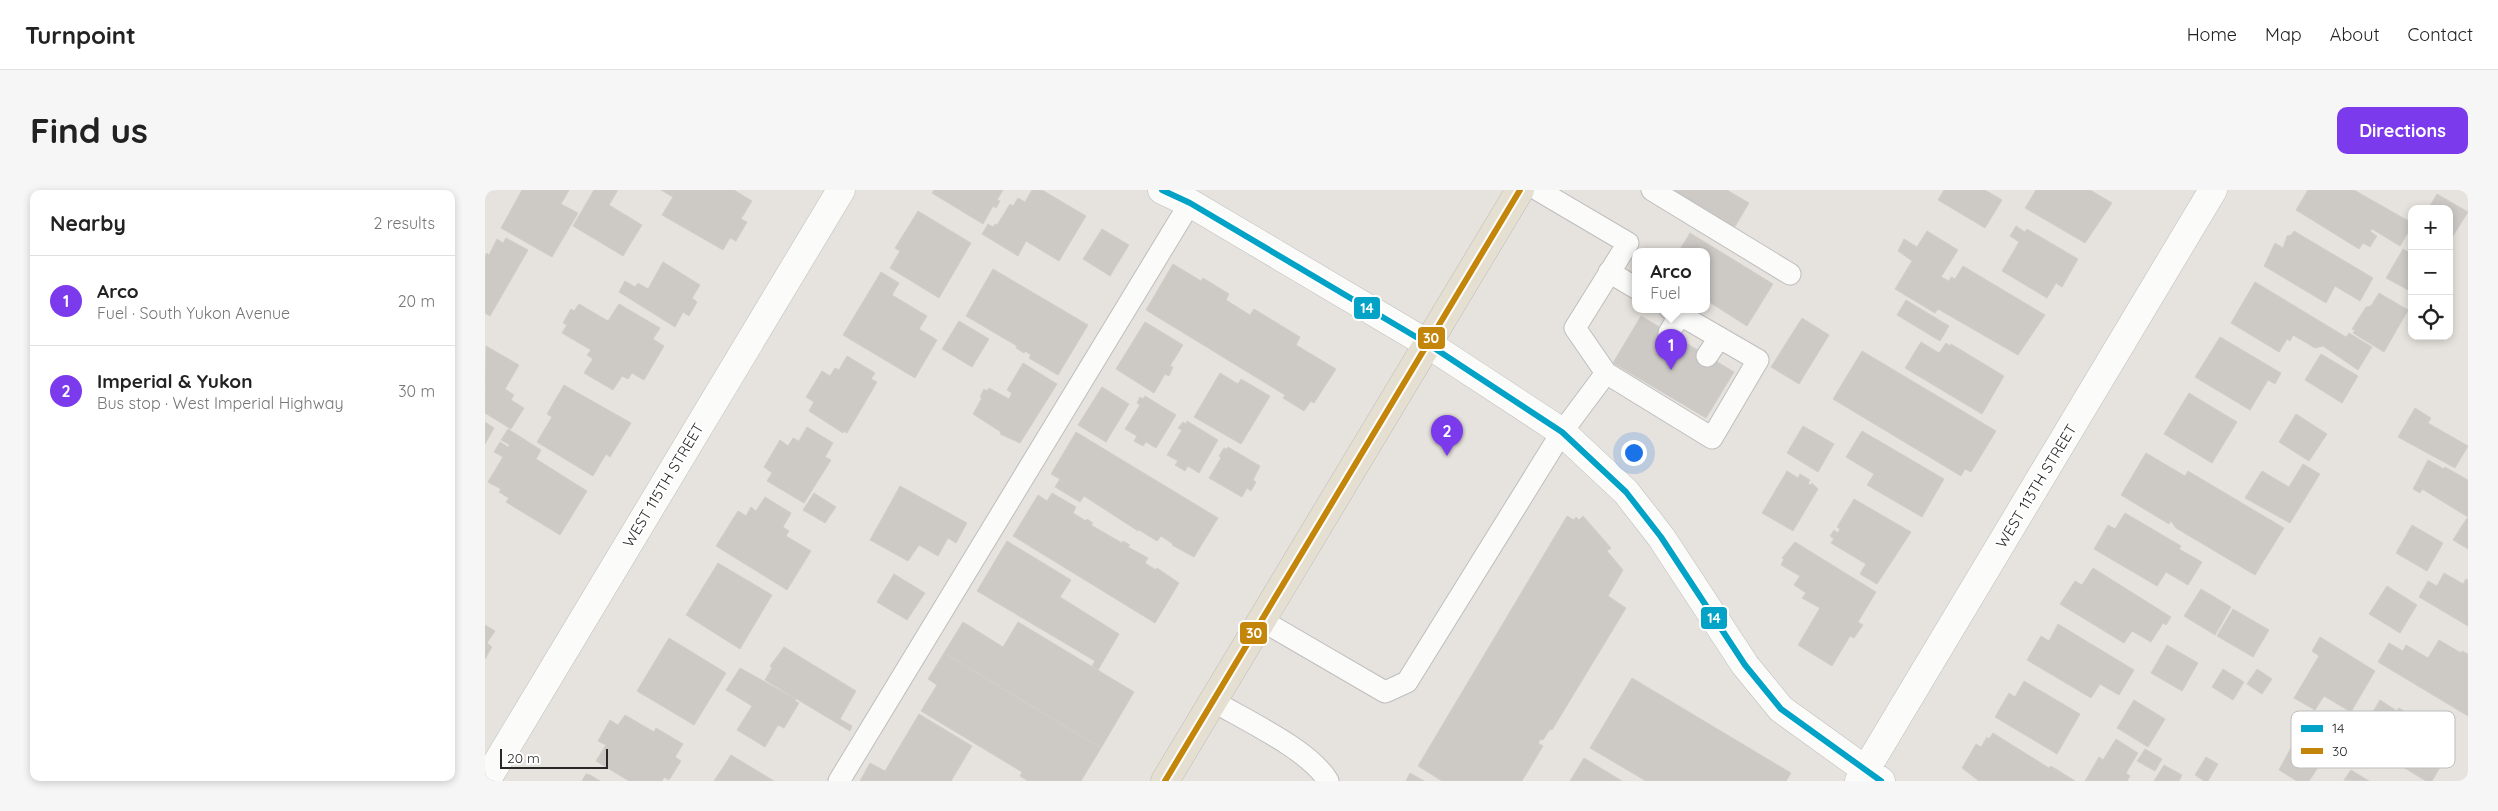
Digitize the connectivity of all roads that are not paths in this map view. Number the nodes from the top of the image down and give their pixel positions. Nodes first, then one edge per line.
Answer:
1 (841, 190) edge
2 (1163, 190) edge
3 (1520, 190) edge
4 (1538, 190) edge
5 (1652, 190) edge
6 (2213, 190) edge
7 (1190, 203) junction
8 (1609, 272) junction
9 (1790, 274) dead end
10 (1632, 286) edge
11 (1675, 313) edge
12 (1677, 313) edge
13 (1669, 333) dead end
14 (1719, 338) junction
15 (1427, 344) junction
16 (1707, 356) dead end
17 (1606, 373) junction
18 (1562, 432) junction
19 (1261, 620) junction
20 (1213, 701) junction
21 (1868, 778) edge
22 (486, 781) edge
23 (839, 781) edge
24 (1165, 781) edge
25 (1328, 781) edge

1 - 22 street, WEST 115TH STREET
2 - 7 street
3 - 15 main road
4 - 8 lane
5 - 9 lane
6 - 21 street, WEST 113TH STREET
7 - 15 street
7 - 23 lane
8 - 10 lane
8 - 17 lane
11 - 13 lane
12 - 14 lane
14 - 16 lane
14 - 17 lane
15 - 18 street
15 - 19 main road
17 - 18 lane
18 - 19 lane
18 - 21 street
19 - 20 main road
20 - 24 main road
20 - 25 lane

